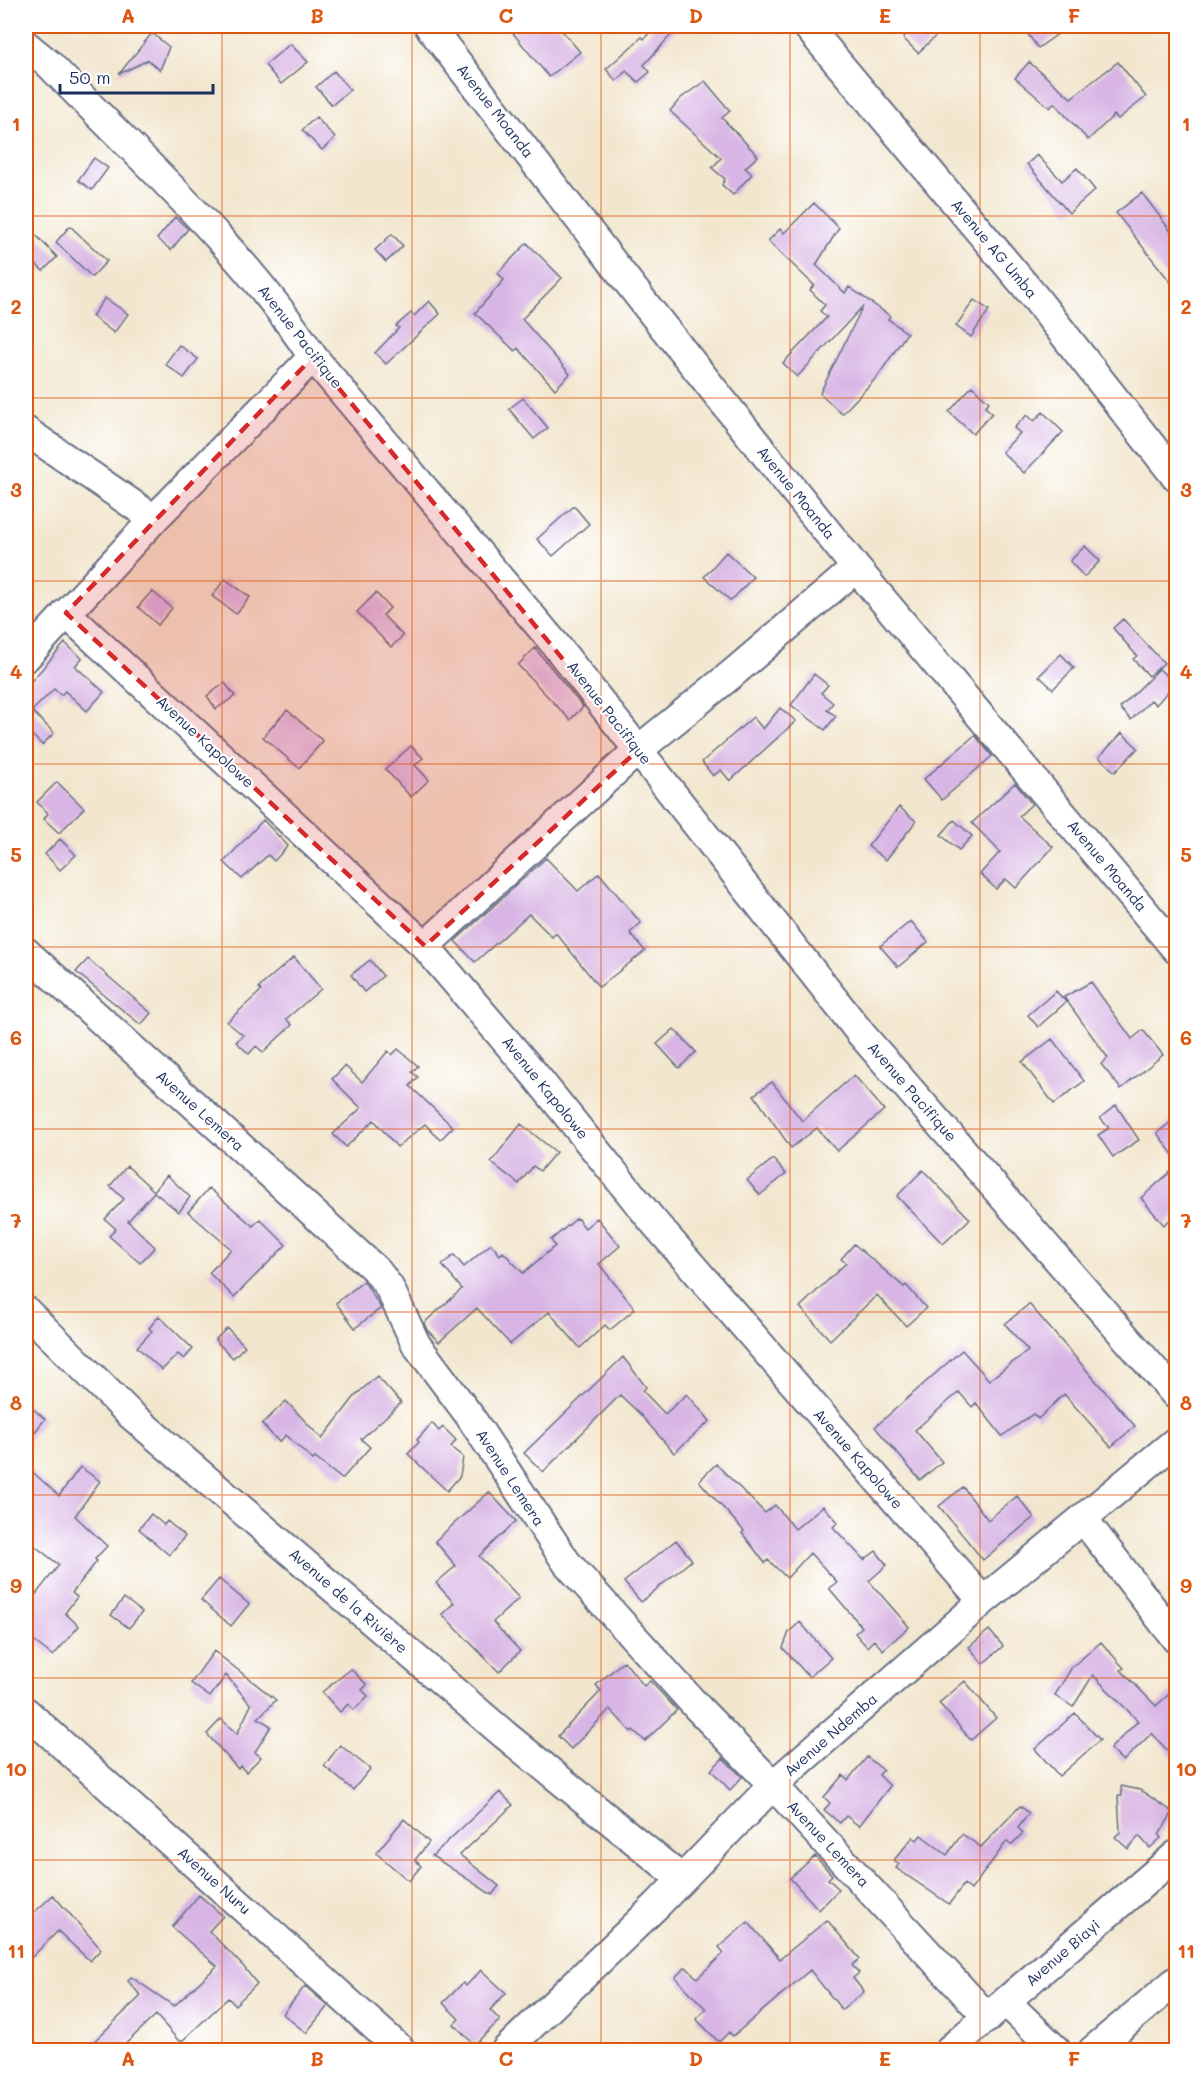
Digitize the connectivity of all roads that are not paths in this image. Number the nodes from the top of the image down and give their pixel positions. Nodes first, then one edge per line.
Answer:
1 (429, 26) edge
2 (807, 26) edge
3 (26, 45) edge
4 (313, 357) junction
5 (26, 431) edge
6 (1176, 477) edge
7 (154, 519) junction
8 (856, 568) junction
9 (66, 613) junction
10 (26, 657) edge
11 (638, 750) junction
12 (425, 946) junction
13 (1176, 949) edge
14 (26, 952) edge
15 (26, 1311) edge
16 (1176, 1395) edge
17 (1176, 1441) edge
18 (1084, 1520) junction
19 (983, 1601) junction
20 (1176, 1639) edge
21 (26, 1712) edge
22 (773, 1785) junction
23 (1176, 1855) edge
24 (682, 1879) junction
25 (1176, 1981) edge
26 (997, 2010) junction
27 (401, 2050) edge
28 (506, 2050) edge
29 (949, 2050) edge
30 (1056, 2050) edge
31 (1093, 2050) edge

1 - 8 street, Avenue Moanda
2 - 6 street, Avenue AG Umba
3 - 4 street, Avenue Pacifique
4 - 7 street
4 - 11 street, Avenue Pacifique
5 - 7 street
7 - 9 street
8 - 11 street
8 - 13 street, Avenue Moanda
9 - 10 street
9 - 12 street, Avenue Kapolowe
11 - 12 street
11 - 16 street, Avenue Pacifique
12 - 19 street, Avenue Kapolowe
14 - 22 street, Avenue Lemera
15 - 24 street, Avenue de la Rivière
17 - 18 street, Avenue Ndemba
18 - 19 street, Avenue Ndemba
18 - 20 street
19 - 22 street, Avenue Ndemba
21 - 27 street, Avenue Nuru
22 - 24 street, Avenue Ndemba
22 - 26 street, Avenue Lemera
23 - 26 street, Avenue Biayi
24 - 28 street, Avenue Ndemba
25 - 31 street
26 - 29 street, Avenue Biayi
26 - 30 street, Avenue Lemera

